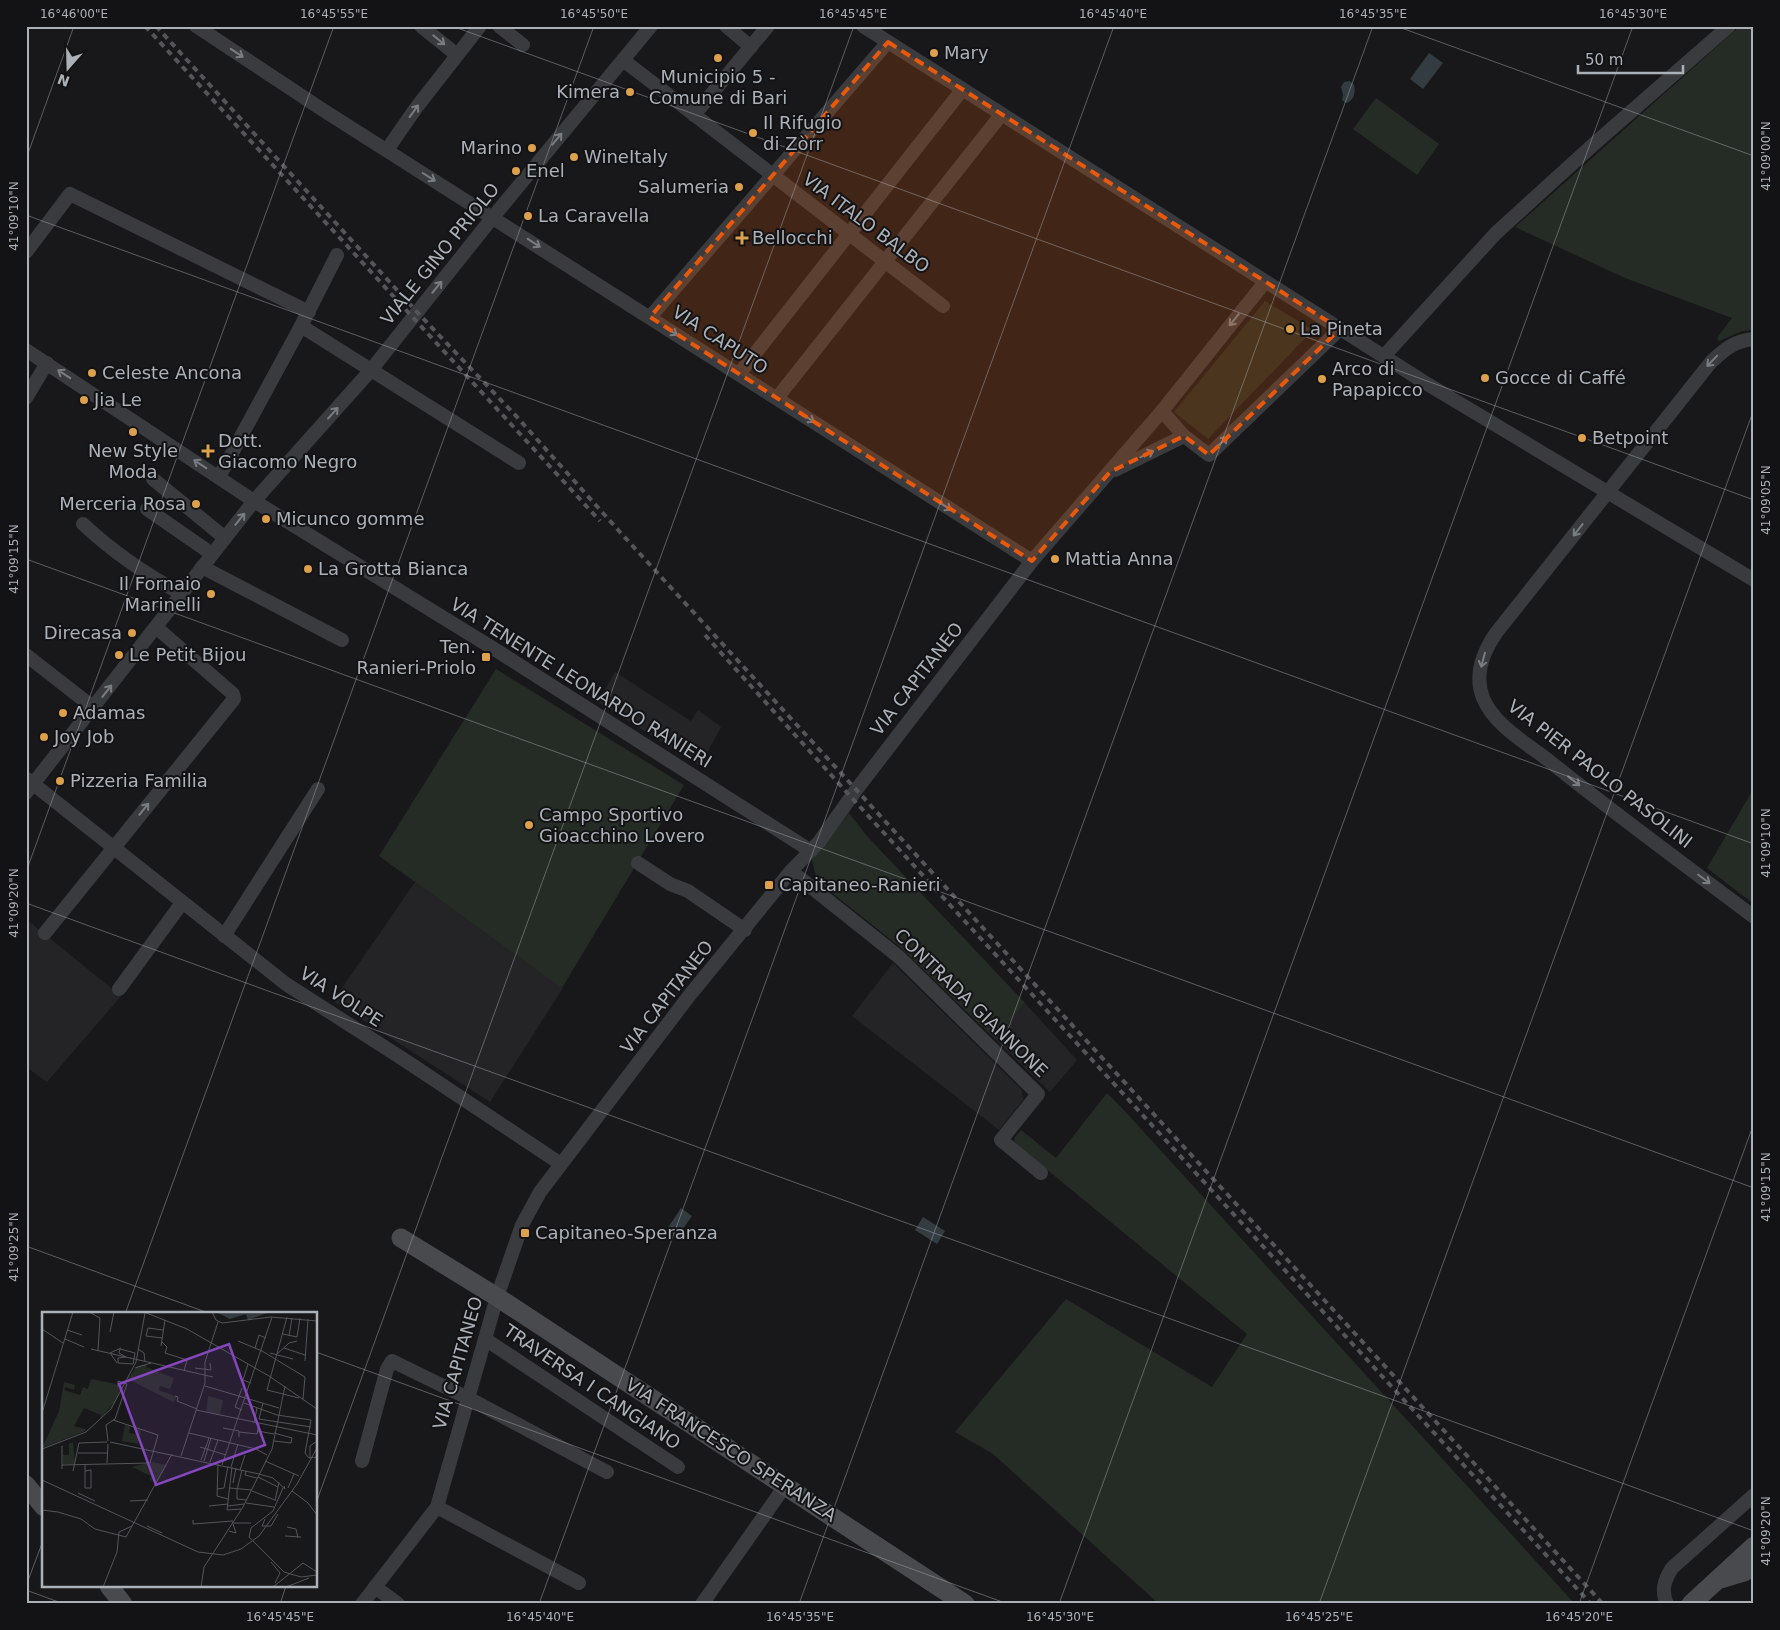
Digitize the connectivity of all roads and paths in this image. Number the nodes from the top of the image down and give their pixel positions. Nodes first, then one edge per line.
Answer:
1 (196, 26) edge
2 (421, 26) edge
3 (480, 26) edge
4 (499, 26) edge
5 (650, 26) edge
6 (726, 26) edge
7 (768, 26) edge
8 (864, 26) edge
9 (1730, 26) edge
10 (888, 42) junction
11 (523, 45) dead end
12 (751, 47) junction
13 (457, 55) junction
14 (623, 60) junction
15 (962, 90) junction
16 (694, 115) junction
17 (1002, 115) junction
18 (388, 151) junction
19 (773, 175) junction
20 (493, 217) junction
21 (849, 234) junction
22 (29, 243) edge
23 (337, 255) dead end
24 (885, 261) junction
25 (1265, 282) junction
26 (944, 306) dead end
27 (302, 309) junction
28 (650, 318) junction
29 (301, 326) junction
30 (1340, 329) junction
31 (1754, 340) edge
32 (26, 350) edge
33 (1384, 356) junction
34 (46, 363) junction
35 (371, 370) junction
36 (739, 374) junction
37 (26, 398) edge
38 (776, 398) junction
39 (1162, 411) junction
40 (1184, 436) junction
41 (519, 463) dead end
42 (1110, 472) junction
43 (220, 477) junction
44 (153, 479) dead end
45 (1608, 491) junction
46 (254, 501) junction
47 (147, 509) dead end
48 (83, 524) dead end
49 (225, 538) junction
50 (212, 554) junction
51 (1032, 561) junction
52 (202, 567) junction
53 (1754, 580) edge
54 (182, 594) junction
55 (157, 628) junction
56 (342, 640) dead end
57 (26, 655) edge
58 (94, 708) junction
59 (29, 785) edge
60 (318, 789) dead end
61 (113, 847) junction
62 (811, 851) junction
63 (638, 863) dead end
64 (792, 871) junction
65 (182, 903) junction
66 (1754, 917) edge
67 (745, 930) junction
68 (45, 933) dead end
69 (224, 936) junction
70 (119, 989) dead end
71 (561, 1164) junction
72 (1041, 1173) dead end
73 (401, 1238) dead end
74 (496, 1297) junction
75 (485, 1339) junction
76 (468, 1398) junction
77 (362, 1461) dead end
78 (678, 1467) dead end
79 (607, 1472) dead end
80 (26, 1485) edge
81 (785, 1486) junction
82 (1754, 1495) edge
83 (42, 1505) edge
84 (437, 1507) junction
85 (1754, 1546) edge
86 (1754, 1564) edge
87 (579, 1583) dead end
88 (1713, 1583) junction
89 (375, 1587) junction
90 (111, 1588) edge
91 (123, 1604) edge
92 (362, 1604) edge
93 (398, 1604) edge
94 (702, 1604) edge
95 (965, 1604) edge
96 (1667, 1604) edge
97 (1690, 1604) edge

1 -> 18 street, VIA CAPUTO
2 -> 13 street
3 - 13 street
4 - 11 street
5 - 14 street, VIALE GINO PRIOLO
6 - 12 street
7 - 12 street
8 - 10 street
9 - 33 street
10 - 15 street
10 - 19 street
12 - 16 street
18 -> 13 street
14 - 16 street, VIA ITALO BALBO
20 -> 14 street, VIALE GINO PRIOLO
15 - 17 street
15 - 21 street
16 - 19 street, VIA ITALO BALBO
17 - 24 street
17 - 25 street
18 -> 20 street, VIA CAPUTO
19 - 21 street, VIA ITALO BALBO
19 - 28 street
20 -> 28 street, VIA CAPUTO
35 -> 20 street, VIALE GINO PRIOLO
21 - 24 street, VIA ITALO BALBO
21 - 36 street
22 - 27 street
23 - 27 street
24 - 26 street, VIA ITALO BALBO
24 - 38 street
25 - 30 street
25 -> 39 street, VIA CAPITANEO
27 - 29 street
28 -> 36 street, VIA CAPUTO
29 - 35 street
29 - 43 street
30 - 33 street
40 -> 30 street
31 -> 45 street, VIA PIER PAOLO PASOLINI
32 - 34 street, VIA TENENTE LEONARDO RANIERI
33 - 45 street
34 - 37 street
43 -> 34 street, VIA TENENTE LEONARDO RANIERI
35 - 41 street
46 -> 35 street, VIALE GINO PRIOLO
36 - 38 street, VIA CAPUTO
38 -> 51 street, VIA CAPUTO
39 - 40 street
39 - 42 street, VIA CAPITANEO
42 -> 40 street
42 - 51 street, VIA CAPITANEO
43 - 46 street, VIA TENENTE LEONARDO RANIERI
44 - 49 street
45 - 53 street
45 -> 66 street, VIA PIER PAOLO PASOLINI
49 -> 46 street, VIALE GINO PRIOLO
46 - 62 street, VIA TENENTE LEONARDO RANIERI
47 - 50 street
48 - 54 street
49 - 50 street, VIALE GINO PRIOLO
50 - 52 street, VIALE GINO PRIOLO
51 - 62 street, VIA CAPITANEO
52 - 54 street, VIALE GINO PRIOLO
52 - 56 street
54 - 55 street, VIALE GINO PRIOLO
58 -> 55 street, VIALE GINO PRIOLO
61 -> 55 street
57 - 58 street
58 - 59 street, VIALE GINO PRIOLO
59 - 61 street, VIA VOLPE
60 - 69 street
61 - 65 street, VIA VOLPE
61 - 68 street
62 - 64 street, VIA CAPITANEO
63 - 67 street
64 - 67 street, VIA CAPITANEO
64 - 72 street, CONTRADA GIANNONE
65 - 69 street, VIA VOLPE
65 - 70 street
67 - 71 street, VIA CAPITANEO
69 - 71 street, VIA VOLPE
71 - 74 street, VIA CAPITANEO
73 - 74 street, VIA FRANCESCO SPERANZA
74 - 75 street, VIA CAPITANEO
74 - 81 street, VIA FRANCESCO SPERANZA
75 - 76 street, VIA CAPITANEO
75 - 78 street, TRAVERSA I CANGIANO
76 - 77 street
76 - 79 street
76 - 84 street, VIA CAPITANEO
80 - 83 street
81 - 94 street
81 - 95 street, VIA FRANCESCO SPERANZA
82 - 96 street
84 - 87 street
84 - 89 street, VIA CAPITANEO
85 - 88 street
86 - 88 street
88 - 97 street
89 - 92 street, VIA CAPITANEO
89 - 93 street
90 - 91 street

